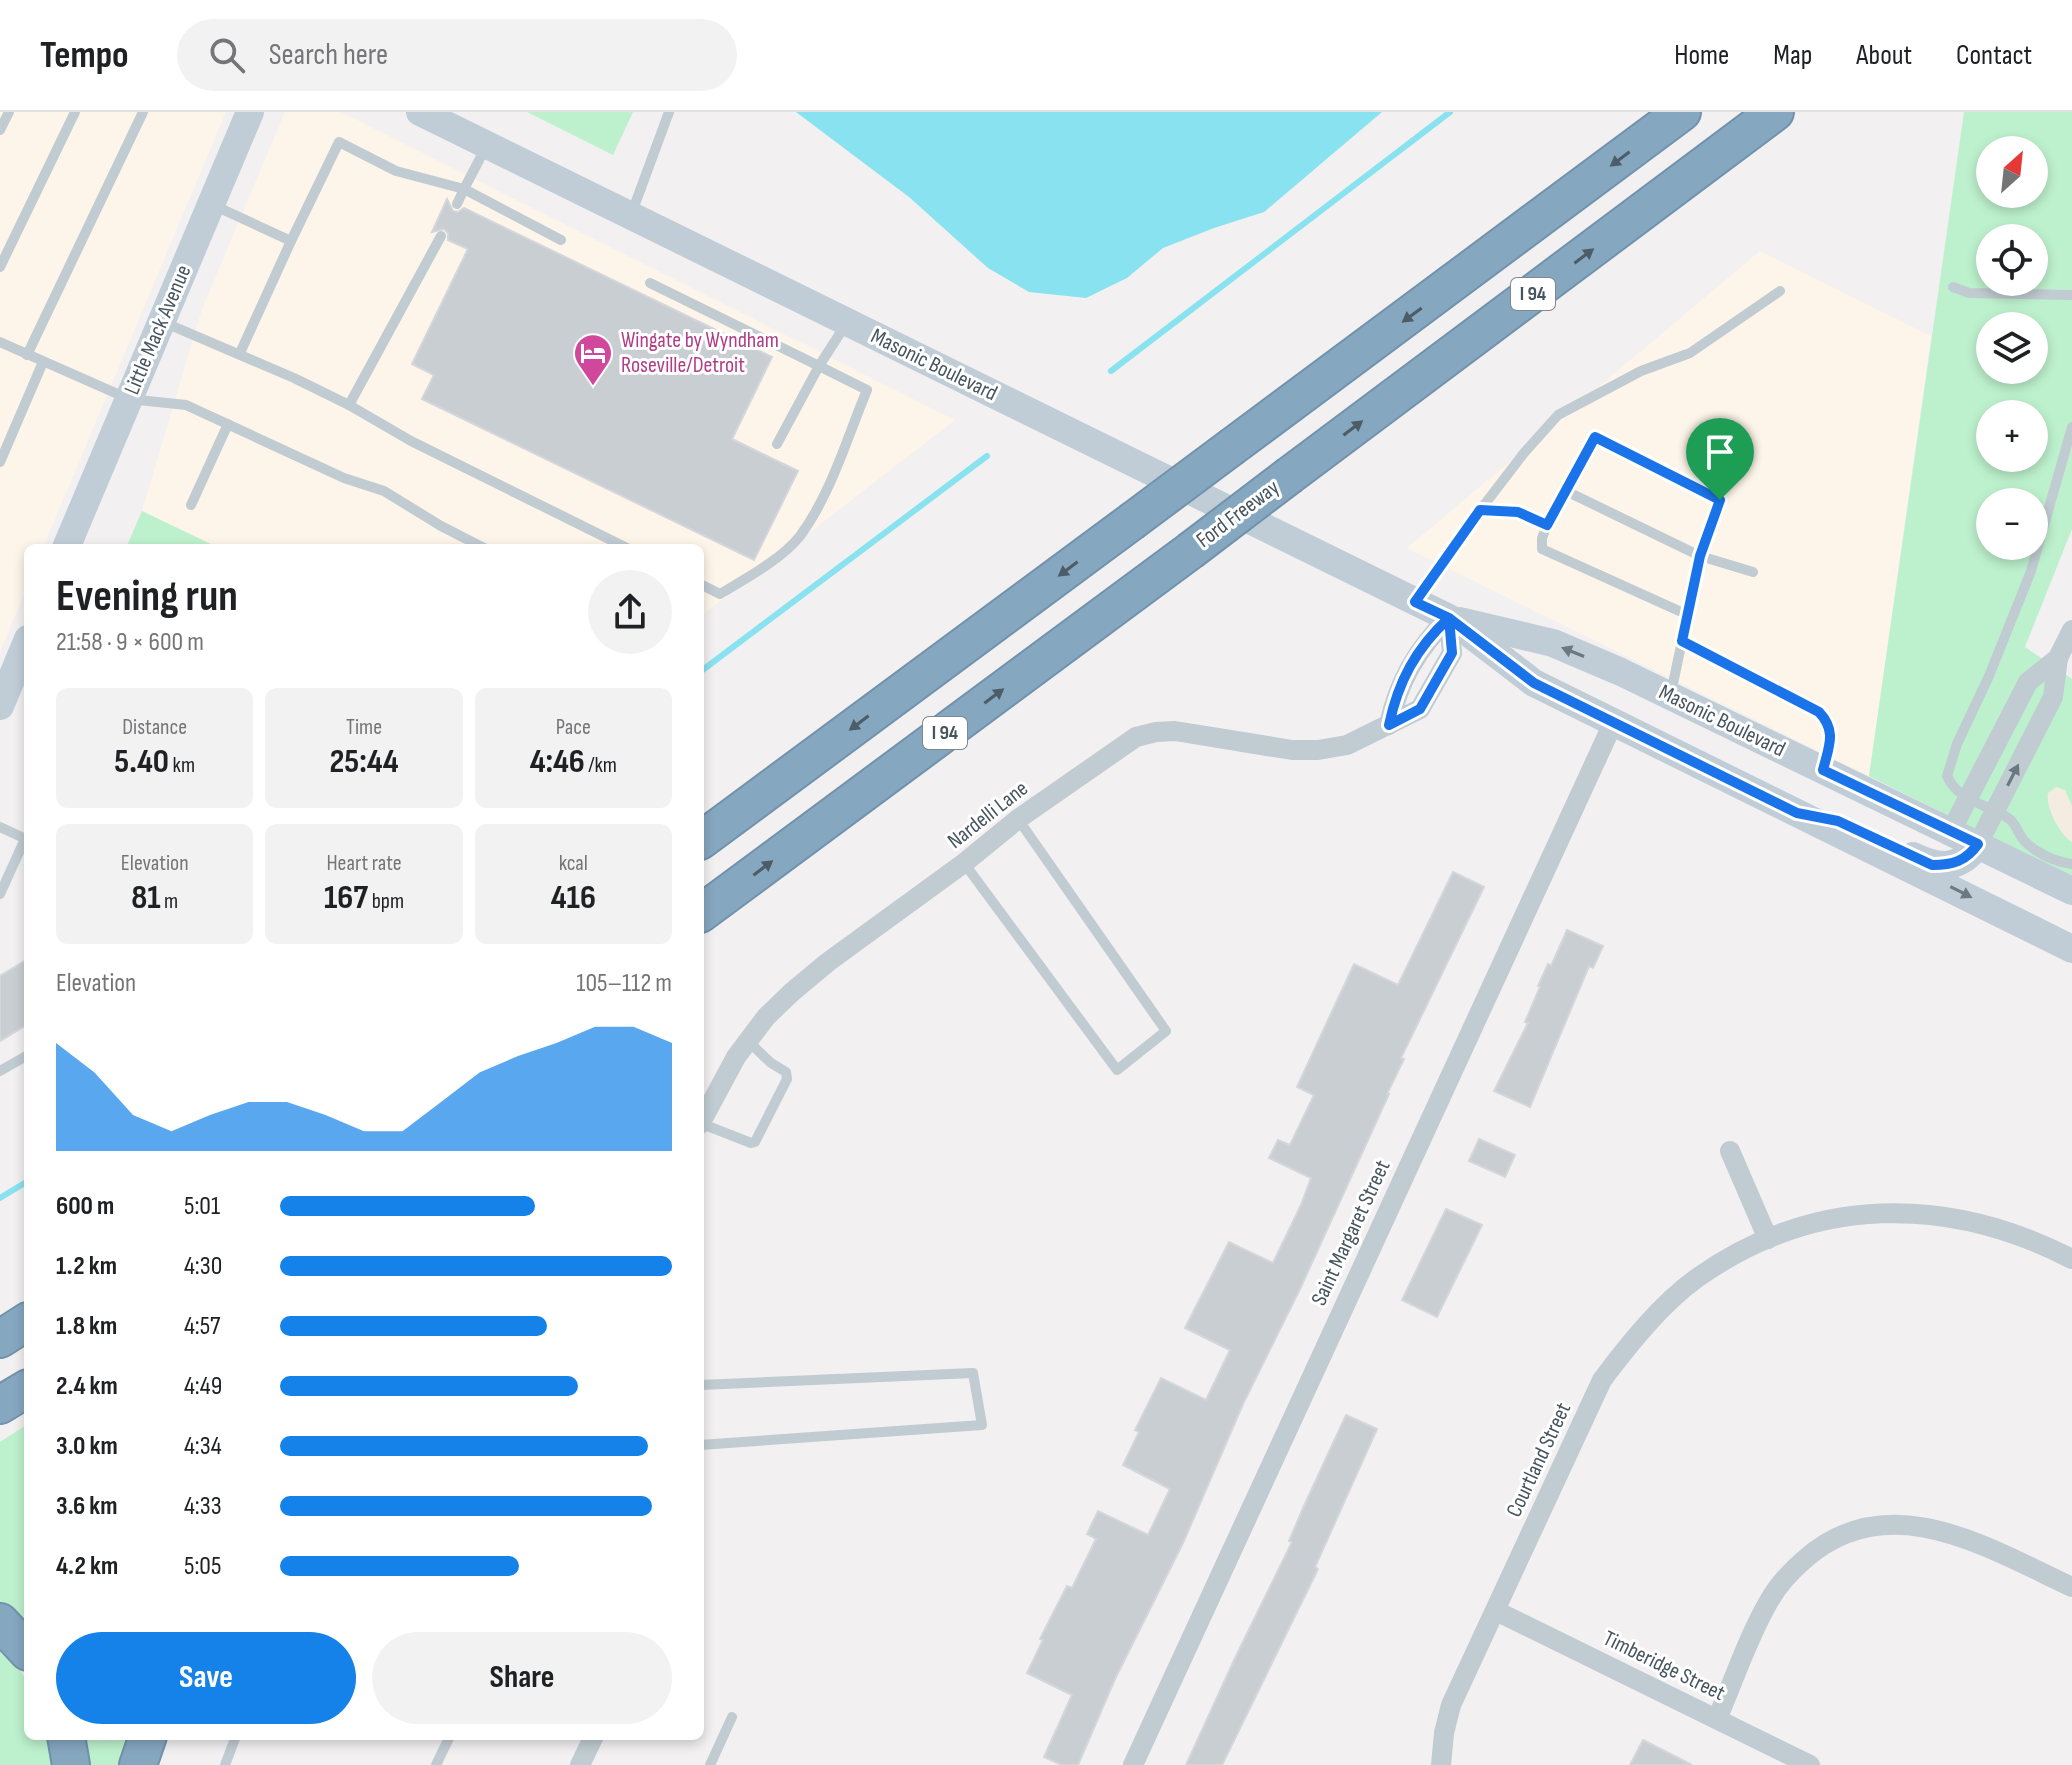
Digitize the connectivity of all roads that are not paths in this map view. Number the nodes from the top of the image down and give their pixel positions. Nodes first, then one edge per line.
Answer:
1 (9, 112) edge
2 (75, 112) edge
3 (143, 112) edge
4 (250, 112) edge
5 (420, 112) edge
6 (669, 112) edge
7 (1682, 112) edge
8 (1775, 112) edge
9 (0, 130) edge
10 (487, 144) junction
11 (464, 189) junction
12 (211, 204) junction
13 (457, 204) dead end
14 (631, 215) junction
15 (441, 236) dead end
16 (561, 240) dead end
17 (291, 241) junction
18 (0, 267) edge
19 (650, 283) dead end
20 (1953, 287) dead end
21 (1780, 291) dead end
22 (2072, 295) edge
23 (162, 321) junction
24 (847, 322) junction
25 (0, 342) edge
26 (240, 353) junction
27 (27, 355) junction
28 (43, 362) junction
29 (819, 366) junction
30 (129, 399) junction
31 (349, 405) junction
32 (228, 424) junction
33 (2072, 427) edge
34 (777, 444) dead end
35 (0, 462) edge
36 (1566, 491) junction
37 (191, 505) dead end
38 (1480, 510) junction
39 (1547, 525) junction
40 (68, 544) edge
41 (476, 544) edge
42 (619, 544) edge
43 (1700, 556) junction
44 (1753, 572) dead end
45 (704, 586) edge
46 (1415, 602) junction
47 (1688, 615) junction
48 (1449, 618) junction
49 (2072, 630) edge
50 (1682, 641) junction
51 (24, 646) edge
52 (2058, 658) junction
53 (1630, 676) junction
54 (1670, 696) junction
55 (0, 706) edge
56 (1614, 721) junction
57 (1389, 725) junction
58 (1823, 770) junction
59 (1968, 798) junction
60 (1995, 811) junction
61 (1797, 813) junction
62 (1018, 819) junction
63 (0, 827) edge
64 (1951, 831) junction
65 (24, 838) edge
66 (704, 838) edge
67 (1978, 844) junction
68 (24, 845) edge
69 (964, 863) junction
70 (2072, 864) edge
71 (2072, 891) edge
72 (0, 894) edge
73 (704, 911) edge
74 (2072, 949) edge
75 (748, 1041) junction
76 (24, 1057) edge
77 (0, 1071) edge
78 (704, 1117) edge
79 (704, 1125) edge
80 (1730, 1151) dead end
81 (1768, 1239) junction
82 (2072, 1259) edge
83 (24, 1324) edge
84 (0, 1339) edge
85 (704, 1385) edge
86 (24, 1390) edge
87 (0, 1405) edge
88 (704, 1445) edge
89 (2072, 1587) edge
90 (1496, 1611) junction
91 (0, 1622) edge
92 (24, 1648) edge
93 (732, 1717) dead end
94 (1717, 1719) junction
95 (67, 1740) edge
96 (147, 1740) edge
97 (234, 1740) edge
98 (448, 1740) edge
99 (592, 1740) edge
100 (71, 1765) edge
101 (138, 1765) edge
102 (225, 1765) edge
103 (436, 1765) edge
104 (580, 1765) edge
105 (710, 1765) edge
106 (1133, 1765) edge
107 (1441, 1765) edge
108 (1810, 1765) edge

1 - 9 lane
2 - 18 lane
3 - 27 lane
4 - 12 main road, Little Mack Avenue
5 - 10 main road, Masonic Boulevard
6 - 14 lane
7 -> 66 highway, I 94, bridge
73 -> 8 highway, Ford Freeway / I 94, bridge
10 - 11 lane
10 - 14 main road, Masonic Boulevard
11 - 13 lane
11 - 16 lane
11 - 17 lane
12 - 17 lane
12 - 23 main road, Little Mack Avenue
14 - 24 main road, Masonic Boulevard
15 - 31 lane
17 - 26 lane
19 - 29 lane
20 - 22 lane
21 - 38 lane
23 - 26 lane
23 - 30 main road, Little Mack Avenue
24 - 29 lane
24 - 46 main road, Masonic Boulevard
25 - 27 lane
26 - 31 lane
27 - 28 lane
28 - 30 lane
28 - 35 lane
29 - 34 lane
29 - 45 lane
30 - 32 lane
30 - 40 main road, Little Mack Avenue
31 - 42 lane
32 - 37 lane
32 - 41 lane
33 - 59 lane
36 - 39 lane
36 - 43 lane
36 - 43 lane
38 - 39 lane
38 - 46 lane
39 - 47 lane
43 - 44 lane
43 - 47 lane
46 - 48 main road, Masonic Boulevard
47 - 50 lane
53 -> 48 main road, Masonic Boulevard
48 - 56 main road, Masonic Boulevard
48 - 57 street
48 - 57 street, Nardelli Lane
49 - 52 street
50 - 54 lane
50 - 58 lane
51 - 55 main road
52 - 59 street
60 -> 52 street
53 - 54 main road, Masonic Boulevard
53 - 56 main road
54 - 58 main road, Masonic Boulevard
56 - 61 main road, Masonic Boulevard
56 - 106 street, Saint Margaret Street
57 - 62 street, Nardelli Lane
58 - 64 main road, Masonic Boulevard
59 - 60 lane
59 - 64 street
60 - 67 street
60 - 70 lane
61 - 67 main road
61 -> 74 main road, Masonic Boulevard
62 - 69 street, Nardelli Lane
62 - 69 lane
63 - 65 lane
64 - 67 main road, Masonic Boulevard
67 - 71 main road, Masonic Boulevard
68 - 72 lane
69 - 75 street, Nardelli Lane
75 - 78 street, Nardelli Lane
75 - 79 lane
76 - 77 lane
80 - 81 street
81 - 82 street, Courtland Street
81 - 90 street, Courtland Street
83 - 84 highway
85 - 88 lane
86 - 87 highway
89 - 94 street
90 - 94 street, Timberidge Street
90 - 107 street, Courtland Street
91 - 92 highway
93 - 105 lane
94 - 108 street, Timberidge Street
95 - 100 highway
96 - 101 highway
97 - 102 lane
98 - 103 lane
99 - 104 street

